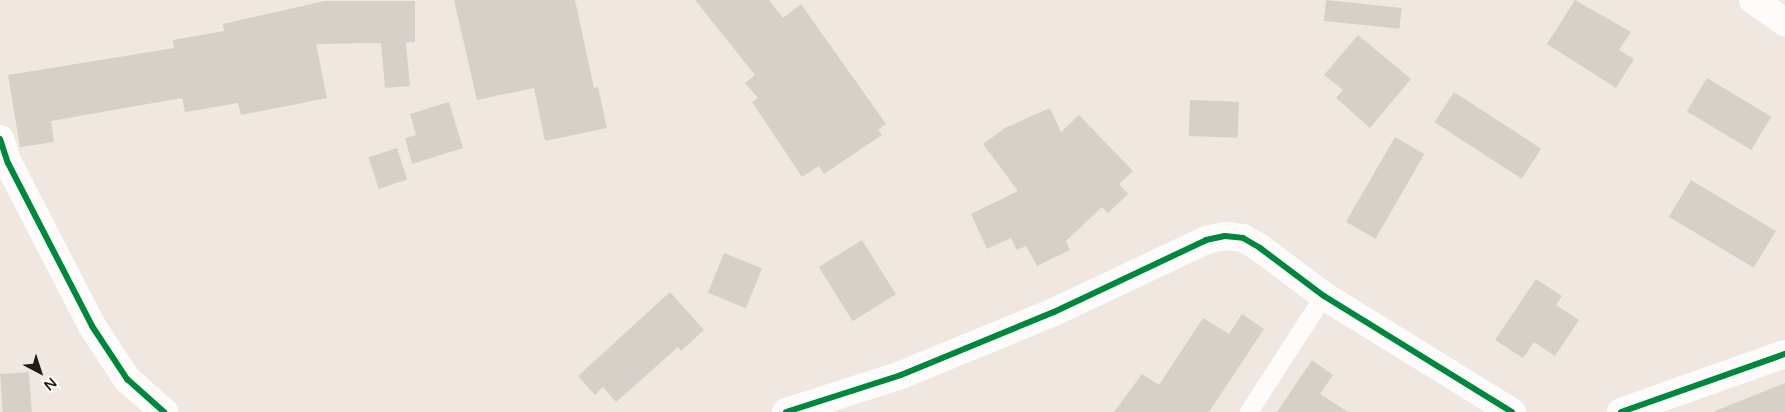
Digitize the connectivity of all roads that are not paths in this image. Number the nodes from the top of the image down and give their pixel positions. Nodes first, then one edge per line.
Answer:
1 (1753, 0) edge
2 (1785, 22) edge
3 (0, 139) edge
4 (1324, 296) junction
5 (1785, 354) edge
6 (164, 412) edge
7 (786, 412) edge
8 (1249, 412) edge
9 (1512, 412) edge
10 (1620, 412) edge

1 - 2 street
3 - 6 street
4 - 7 street
4 - 8 lane
4 - 9 street
5 - 10 street

